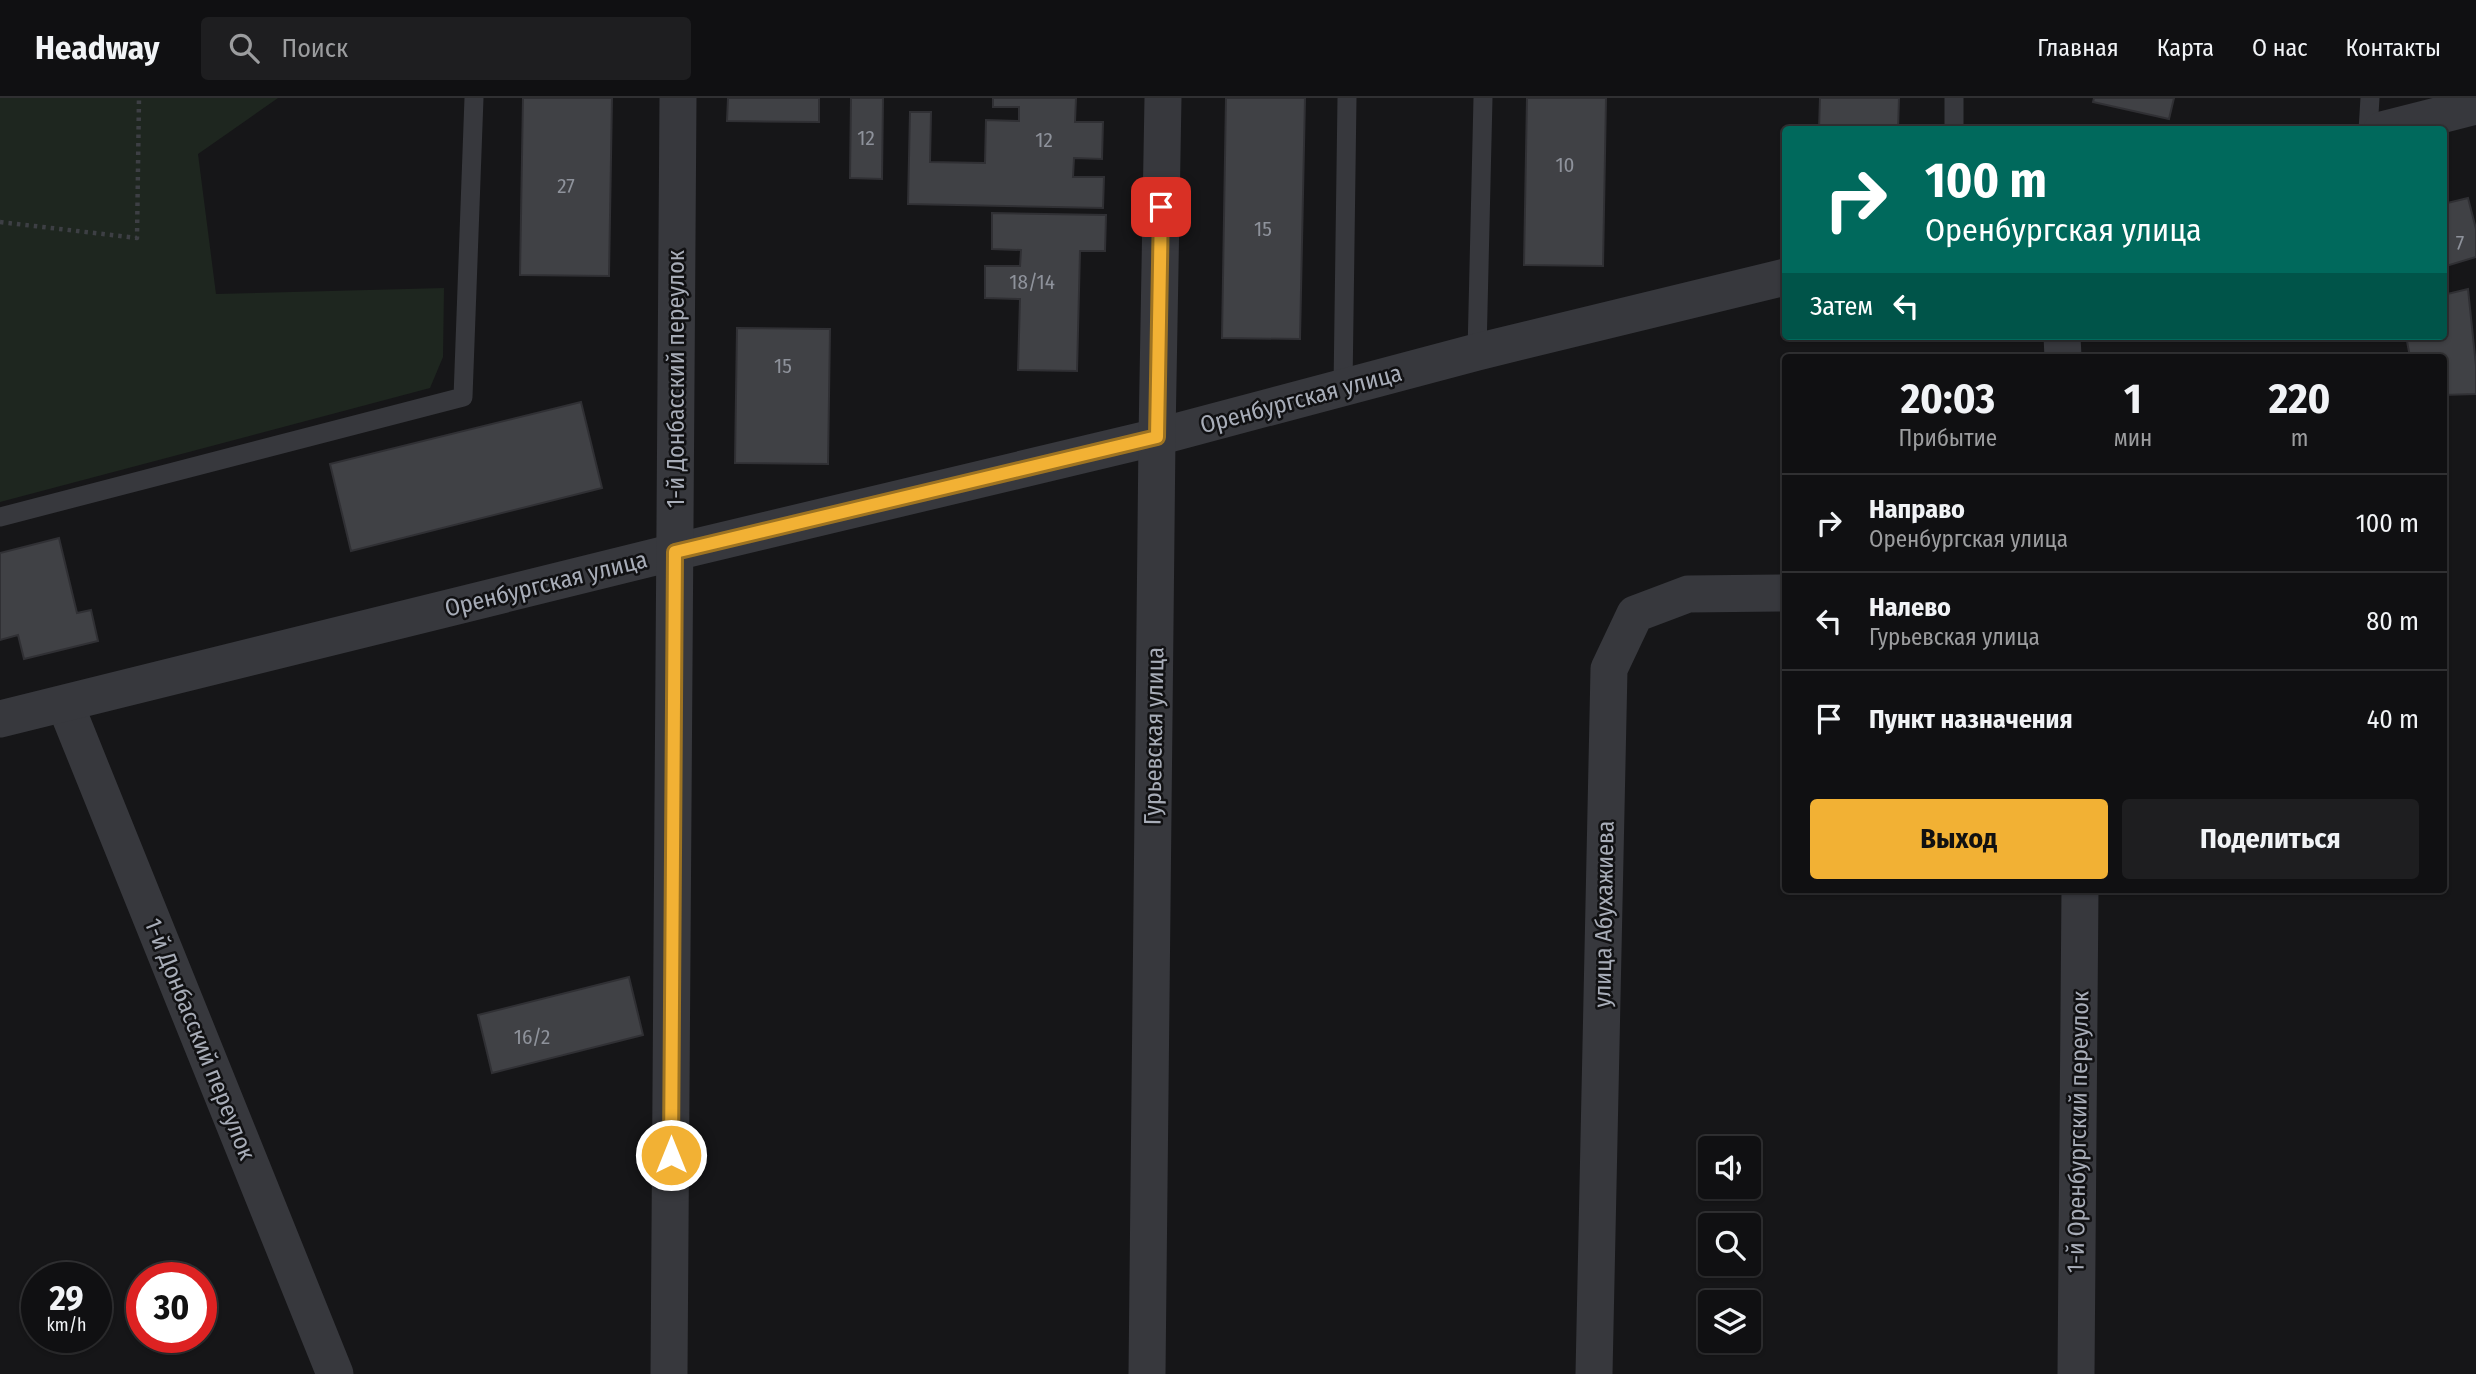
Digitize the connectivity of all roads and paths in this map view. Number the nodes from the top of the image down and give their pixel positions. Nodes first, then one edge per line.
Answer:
1 (139, 98) edge
2 (474, 98) edge
3 (678, 98) edge
4 (1163, 98) edge
5 (1347, 98) edge
6 (1483, 98) edge
7 (1954, 98) edge
8 (2370, 98) edge
9 (2476, 106) edge
10 (1954, 126) edge
11 (2368, 126) edge
12 (2398, 126) edge
13 (0, 222) edge
14 (1782, 278) edge
15 (1477, 352) junction
16 (1343, 388) junction
17 (1157, 437) junction
18 (0, 517) edge
19 (675, 552) junction
20 (1782, 593) edge
21 (65, 704) junction
22 (0, 719) edge
23 (2080, 893) edge
24 (335, 1374) edge
25 (669, 1374) edge
26 (1147, 1374) edge
27 (1594, 1374) edge
28 (2076, 1374) edge

1 - 13 path
2 - 18 lane
3 - 19 street, 1-й Донбасский переулок
4 - 17 street, Гурьевская улица
5 - 16 lane
6 - 15 lane
7 - 10 lane
8 - 11 lane
9 - 12 street
14 - 15 street, Оренбургская улица
15 - 16 street, Оренбургская улица
16 - 17 street, Оренбургская улица
17 - 19 street, Оренбургская улица
17 - 26 street, Гурьевская улица
19 - 21 street, Оренбургская улица
19 - 25 street, 1-й Донбасский переулок
20 - 27 street, улица Абухажиева
21 - 22 street, Оренбургская улица
21 - 24 street, 1-й Донбасский переулок
23 - 28 street, 1-й Оренбургский переулок

